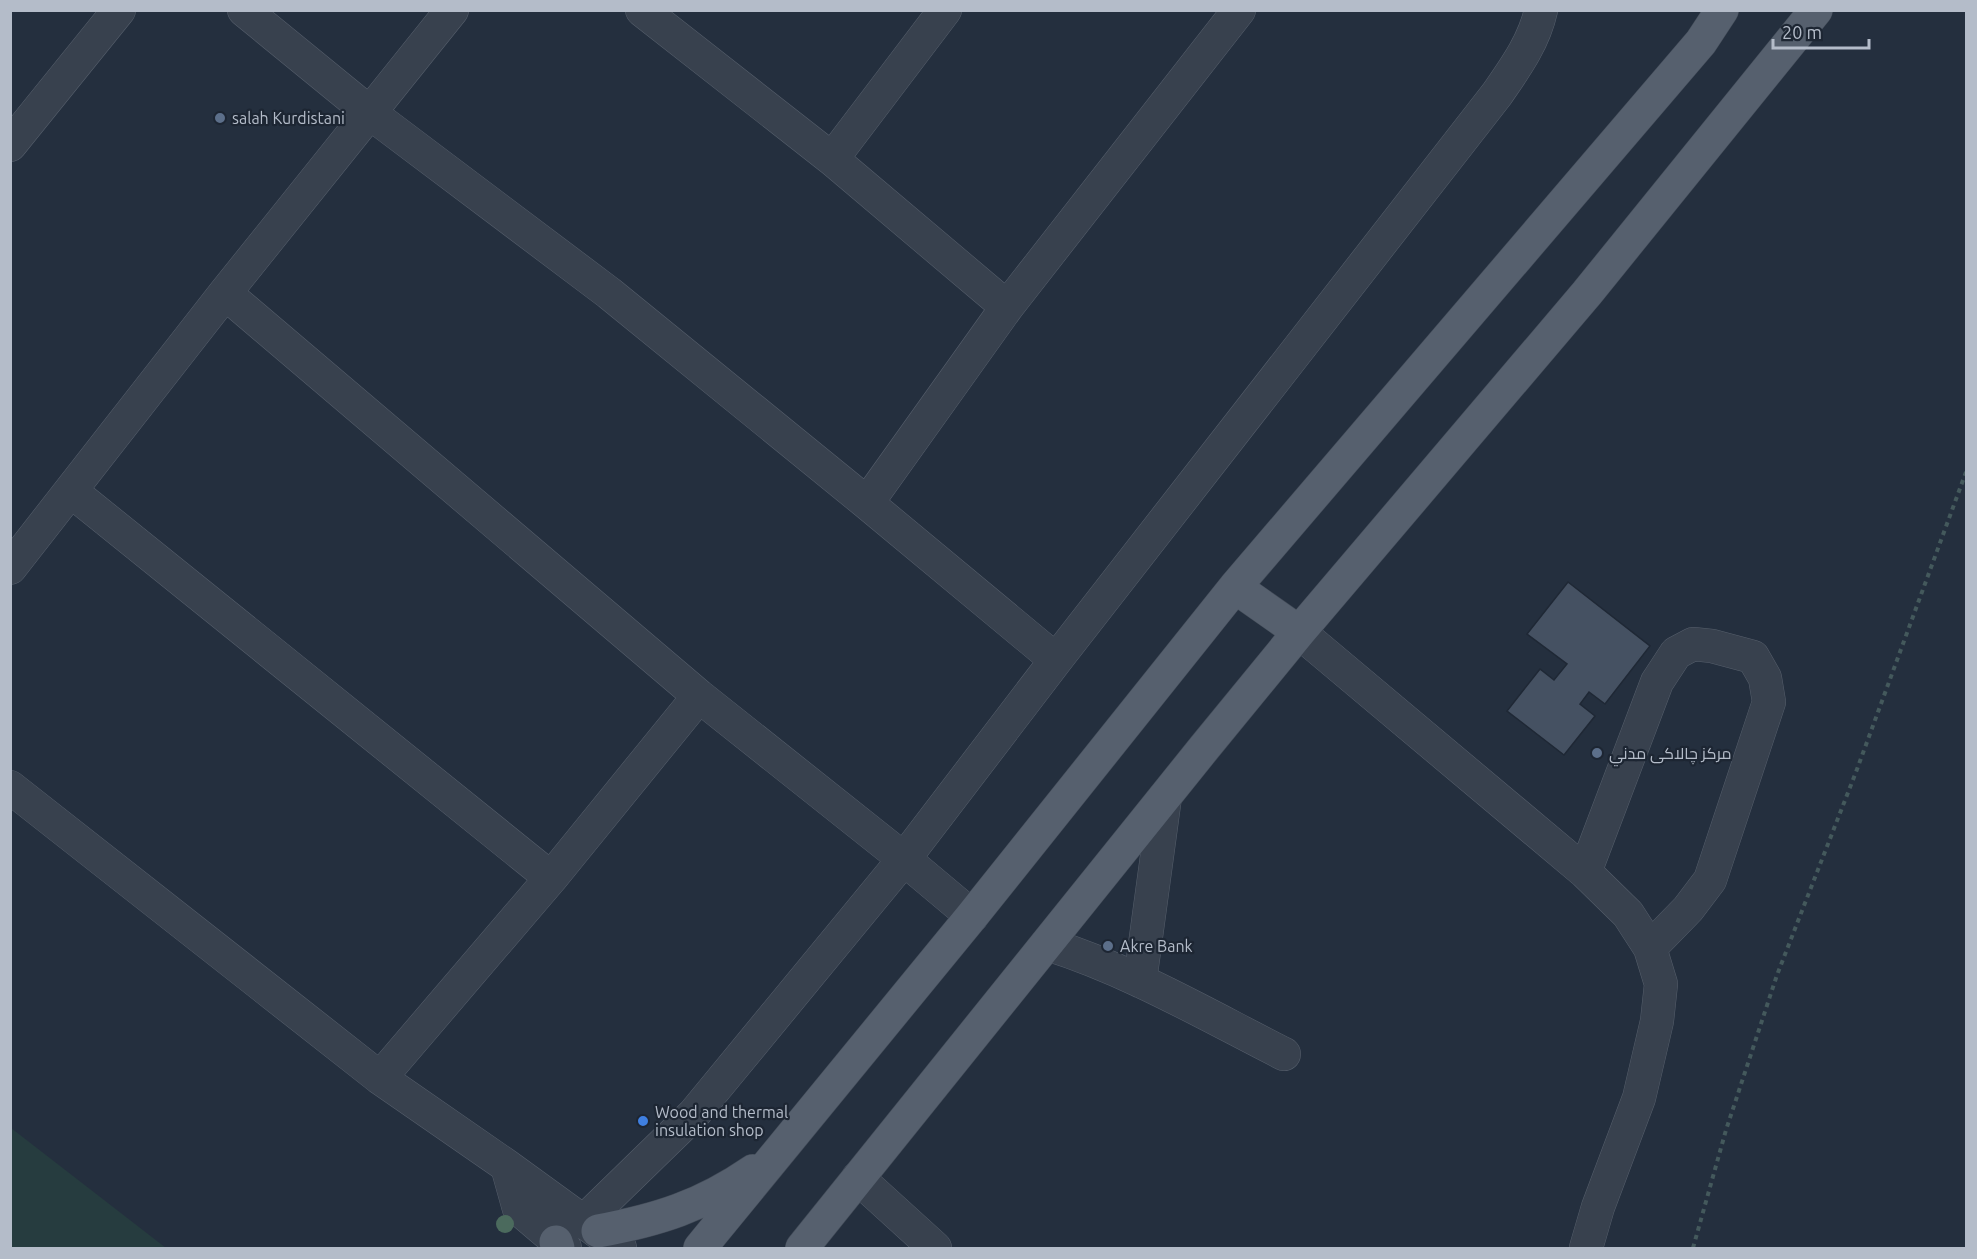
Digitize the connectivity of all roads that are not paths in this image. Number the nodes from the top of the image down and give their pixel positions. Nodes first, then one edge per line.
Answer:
1 (119, 10) edge
2 (244, 10) edge
3 (452, 10) edge
4 (642, 10) edge
5 (945, 10) edge
6 (1239, 10) edge
7 (1541, 10) edge
8 (1722, 10) edge
9 (1816, 10) edge
10 (370, 113) junction
11 (16, 128) edge
12 (832, 159) junction
13 (225, 293) junction
14 (1007, 307) junction
15 (71, 491) junction
16 (867, 503) junction
17 (10, 568) edge
18 (1235, 587) junction
19 (1299, 632) junction
20 (1056, 660) junction
21 (699, 696) junction
22 (10, 787) edge
23 (1165, 796) junction
24 (904, 859) junction
25 (1585, 872) junction
26 (551, 878) junction
27 (972, 916) junction
28 (1047, 944) junction
29 (1650, 948) junction
30 (1140, 981) junction
31 (1284, 1054) dead end
32 (380, 1078) junction
33 (779, 1154) junction
34 (507, 1166) junction
35 (858, 1178) junction
36 (601, 1234) edge
37 (560, 1246) edge
38 (700, 1248) edge
39 (802, 1248) edge
40 (935, 1248) edge
41 (1586, 1248) edge

1 - 11 street
2 - 10 street
3 - 10 street
4 - 12 street
5 - 12 street
6 - 14 street
7 - 20 street
8 - 18 main road
9 - 19 main road
10 - 13 street
10 - 16 street
12 - 14 street
13 - 15 street
13 - 21 street
14 - 16 street
15 - 17 street
15 - 26 street
16 - 20 street
18 - 19 main road
18 - 27 main road
19 - 23 main road
19 - 25 street
20 - 24 street
21 - 24 street
21 - 26 street
22 - 32 street
23 - 28 main road
23 - 30 street
24 - 27 street
24 - 36 street
25 - 29 street
25 - 29 street
26 - 32 street
27 - 33 main road
28 - 30 street
28 - 35 main road
29 - 41 street
30 - 31 street
32 - 34 street
33 - 36 main road
33 - 38 main road
34 - 36 street
34 - 37 street
35 - 39 main road
35 - 40 street

